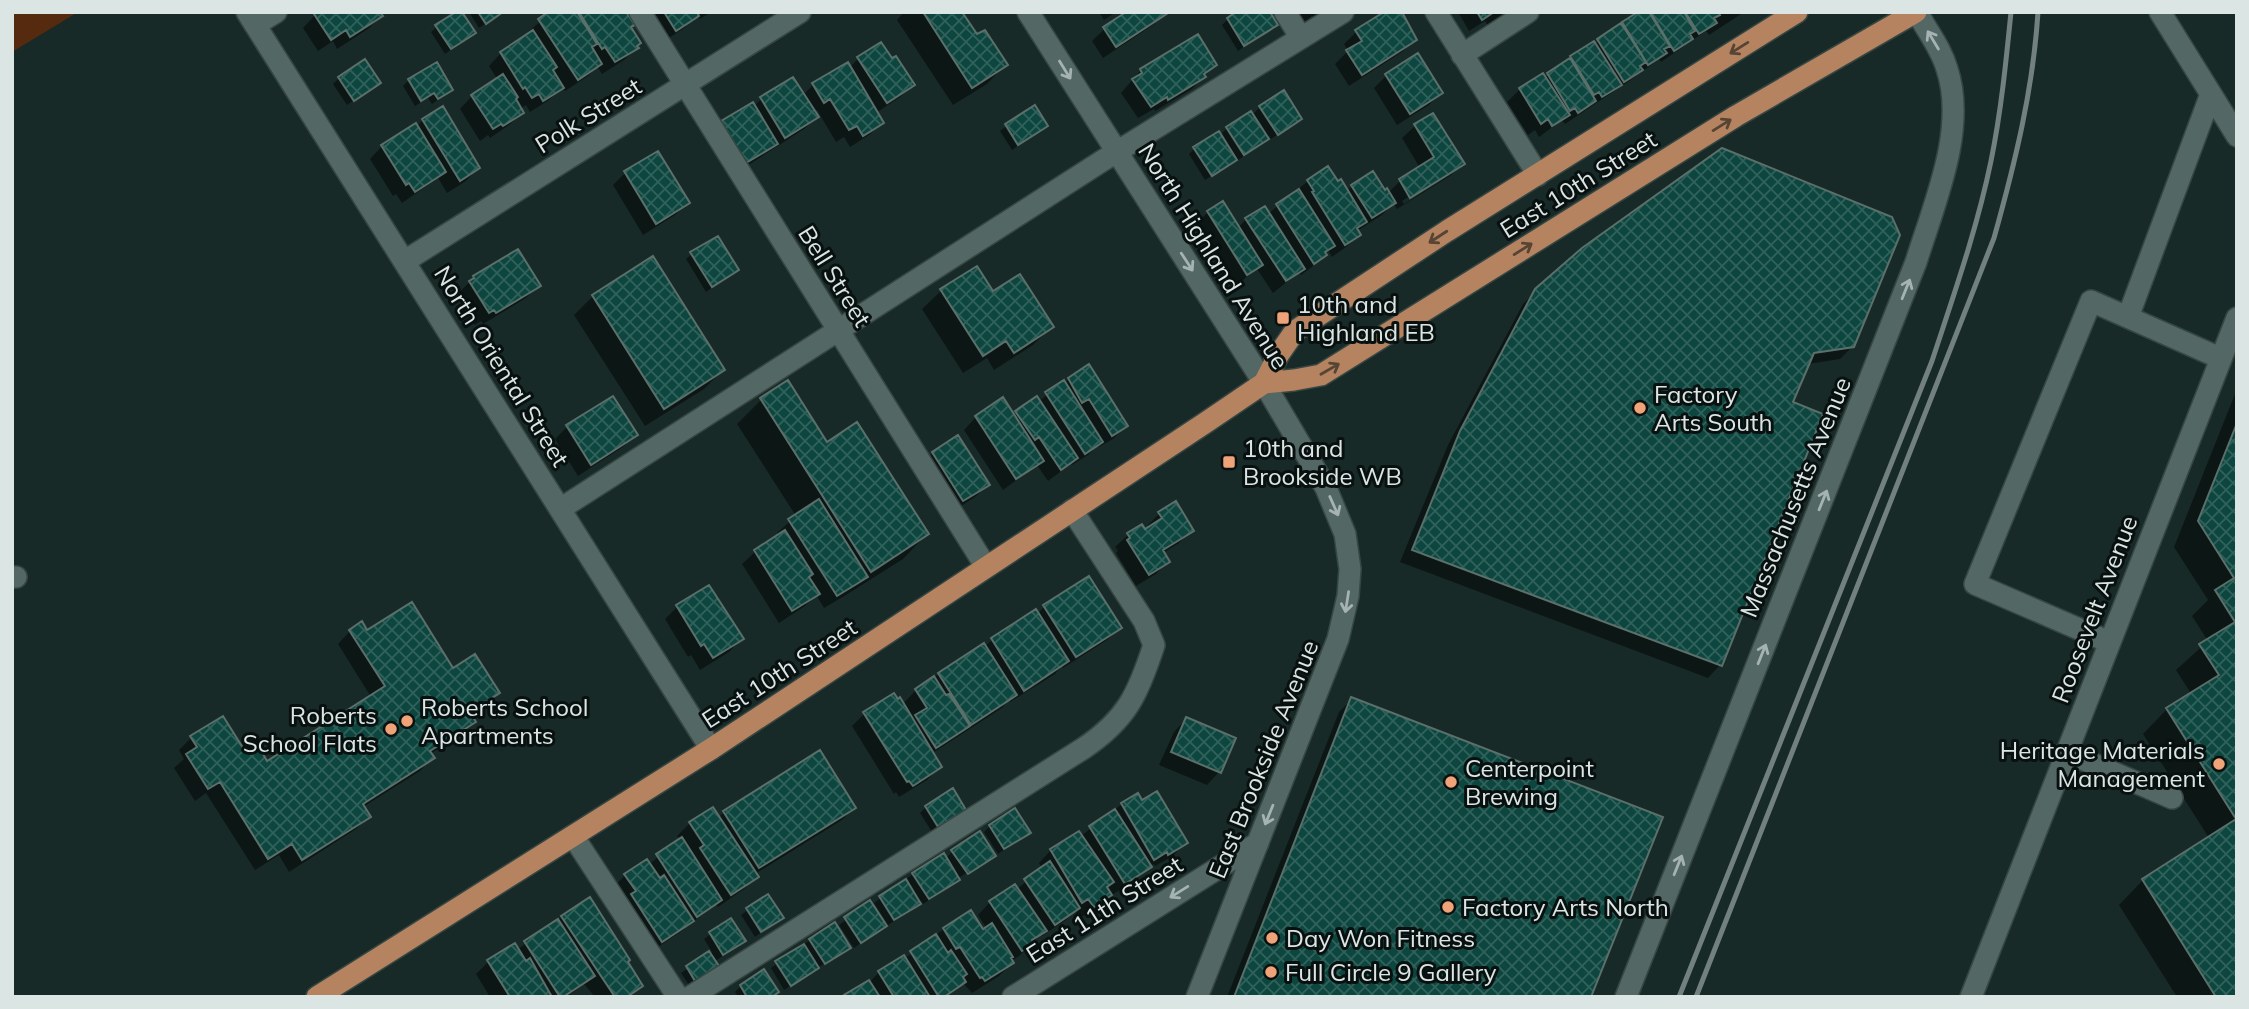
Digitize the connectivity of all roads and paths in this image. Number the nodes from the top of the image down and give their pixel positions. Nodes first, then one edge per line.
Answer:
1 (276, 12) edge
2 (640, 12) edge
3 (800, 12) edge
4 (1028, 12) edge
5 (1284, 12) edge
6 (1343, 12) edge
7 (1436, 12) edge
8 (1528, 12) edge
9 (1797, 12) edge
10 (1916, 12) edge
11 (2160, 12) edge
12 (251, 19) edge
13 (1301, 38) junction
14 (1462, 55) junction
15 (685, 84) junction
16 (2211, 94) junction
17 (2237, 135) edge
18 (1117, 152) junction
19 (1538, 175) junction
20 (405, 261) junction
21 (2128, 317) junction
22 (2237, 318) edge
23 (838, 329) junction
24 (2220, 358) junction
25 (1264, 383) junction
26 (560, 509) junction
27 (1072, 510) junction
28 (1345, 534) joint
29 (986, 567) junction
30 (2109, 642) junction
31 (711, 749) junction
32 (2066, 752) junction
33 (2172, 798) dead end
34 (573, 836) junction
35 (1258, 843) junction
36 (317, 997) edge
37 (678, 997) edge
38 (690, 997) edge
39 (1013, 997) edge
40 (1197, 997) edge
41 (1626, 997) edge
42 (1971, 997) edge

1 - 12 street
2 - 15 street, Bell Street
3 - 15 street, Polk Street
4 -> 18 street, North Highland Avenue
5 - 13 street
6 - 13 street
7 - 14 street
8 - 14 street
9 -> 19 main road, East 10th Street
25 -> 10 main road, East 10th Street
41 -> 10 street, Massachusetts Avenue
11 - 16 street
12 - 20 street, North Oriental Street
13 - 18 street
14 - 19 street
15 - 20 street, Polk Street
15 - 23 street, Bell Street
16 - 17 street
16 - 21 street
18 - 23 street
18 -> 25 street, North Highland Avenue
19 -> 25 main road, East 10th Street
20 - 26 street, North Oriental Street
21 - 24 street
21 - 30 street
22 - 24 street, Roosevelt Avenue
23 - 26 street
23 - 29 street, Bell Street
24 - 30 street, Roosevelt Avenue
25 - 27 main road, East 10th Street
25 -> 28 street, North Highland Avenue
26 - 31 street, North Oriental Street
27 - 29 main road, East 10th Street
27 - 38 street
28 -> 35 street, East Brookside Avenue
29 - 31 main road, East 10th Street
30 - 32 street, Roosevelt Avenue
31 - 34 main road, East 10th Street
32 - 33 street
32 - 42 street, Roosevelt Avenue
34 - 36 main road, East 10th Street
34 - 37 street
35 -> 39 street, East 11th Street
35 - 40 street, East Brookside Avenue

